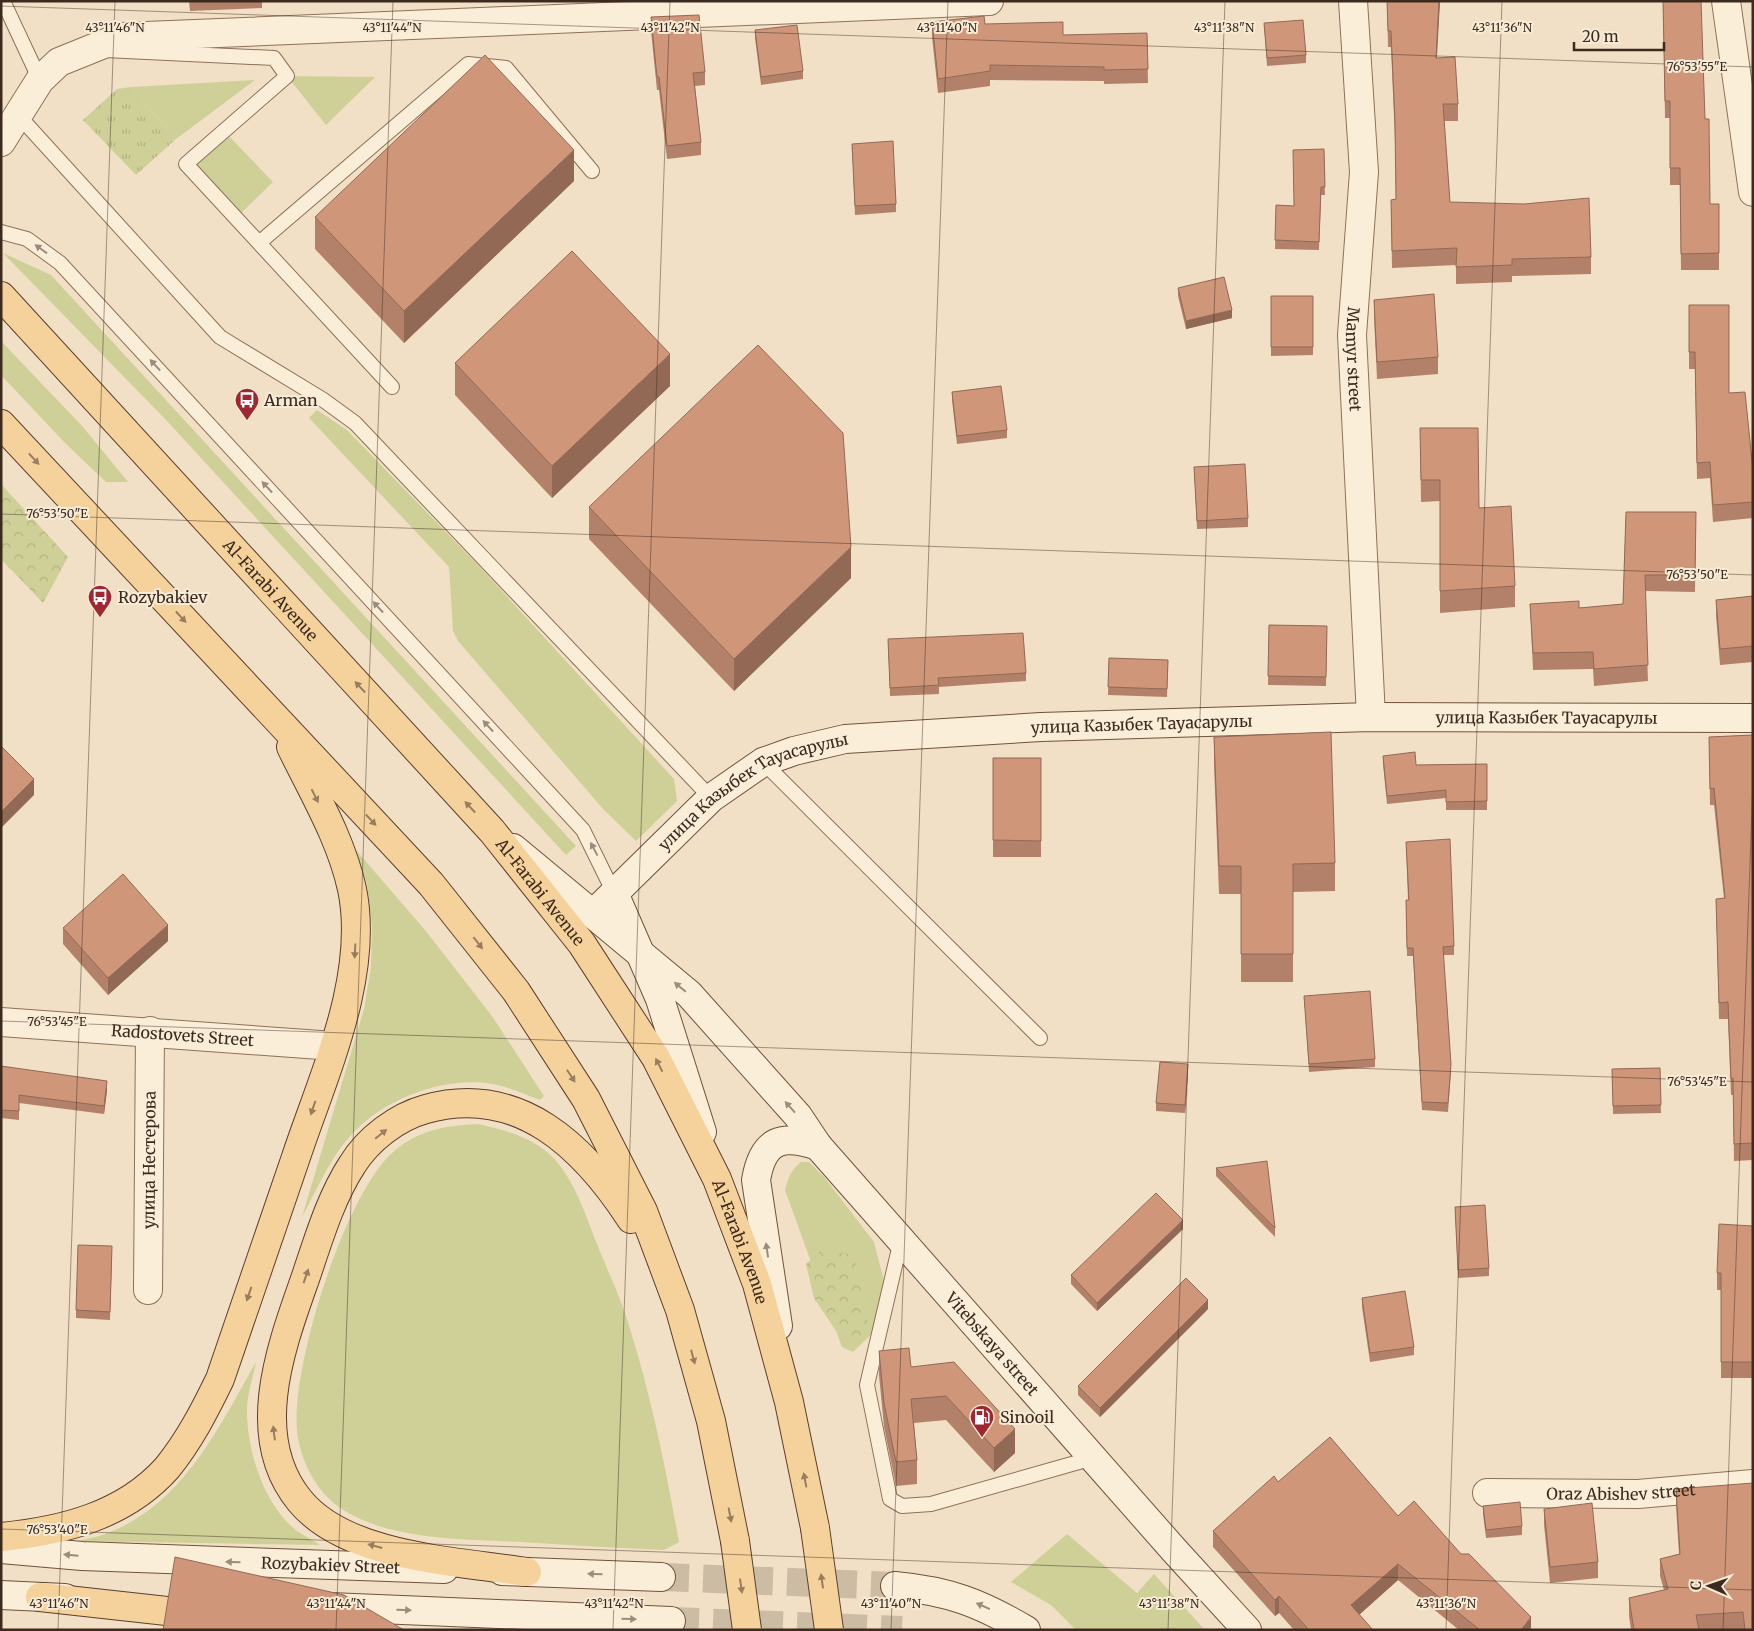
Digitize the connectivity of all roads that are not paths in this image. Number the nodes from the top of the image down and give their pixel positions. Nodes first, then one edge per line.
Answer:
1 (3, 1) edge
2 (989, 1) edge
3 (1353, 1) edge
4 (1726, 1) edge
5 (90, 49) junction
6 (40, 80) junction
7 (18, 115) junction
8 (1, 142) edge
9 (592, 172) dead end
10 (1753, 192) edge
11 (1, 232) edge
12 (258, 243) junction
13 (1, 296) edge
14 (392, 387) dead end
15 (1, 424) edge
16 (1371, 717) junction
17 (1753, 718) edge
18 (278, 721) junction
19 (763, 762) junction
20 (711, 798) junction
21 (492, 831) junction
22 (614, 893) junction
23 (593, 914) junction
24 (640, 953) junction
25 (1, 1022) edge
26 (150, 1031) junction
27 (1040, 1038) dead end
28 (334, 1046) junction
29 (818, 1146) junction
30 (717, 1178) junction
31 (901, 1239) junction
32 (148, 1290) dead end
33 (680, 1310) junction
34 (790, 1402) junction
35 (1093, 1458) junction
36 (1753, 1484) edge
37 (1488, 1493) dead end
38 (1, 1538) edge
39 (1, 1550) edge
40 (527, 1572) junction
41 (661, 1577) tunnel mouth
42 (895, 1586) tunnel mouth
43 (1, 1595) edge
44 (40, 1597) joint
45 (224, 1610) edge
46 (671, 1620) tunnel mouth
47 (316, 1621) edge
48 (747, 1630) edge
49 (829, 1630) edge
50 (1026, 1630) edge
51 (1247, 1630) edge

1 - 6 lane
2 - 5 street
3 - 16 street, Mamyr street
4 - 10 street
5 - 6 street
5 - 12 lane
6 - 7 street
7 - 8 street
7 - 20 lane
9 - 12 lane
22 -> 11 lane
12 - 14 lane
21 -> 13 main road, Al-Farabi Avenue
15 -> 18 main road
16 - 17 street, улица Казыбек Тауасарулы
16 - 19 street, улица Казыбек Тауасарулы
18 -> 28 main road
18 -> 33 main road
19 - 20 street, улица Казыбек Тауасарулы
19 - 27 lane
20 - 22 street, улица Казыбек Тауасарулы
21 - 23 street, Vitebskaya street
30 -> 21 main road, Al-Farabi Avenue
22 - 23 street, улица Казыбек Тауасарулы
22 - 24 street
23 - 24 street, Vitebskaya street
29 -> 24 street, Vitebskaya street
24 - 30 street
25 - 26 street, Radostovets Street
26 - 28 street, Radostovets Street
26 - 32 street, улица Нестерова
28 -> 38 main road
29 - 31 street, Vitebskaya street
34 -> 29 street
30 - 34 main road, Al-Farabi Avenue
31 - 35 street, Vitebskaya street
31 - 35 lane
40 -> 33 main road
33 -> 48 main road, bridge
49 -> 34 main road, Al-Farabi Avenue, bridge
35 - 51 street, Vitebskaya street
36 - 37 street, Oraz Abishev street
40 -> 39 street, Rozybakiev Street
41 -> 40 street, Rozybakiev Street
50 -> 42 street
43 - 44 street
44 - 45 main road
47 -> 46 street

